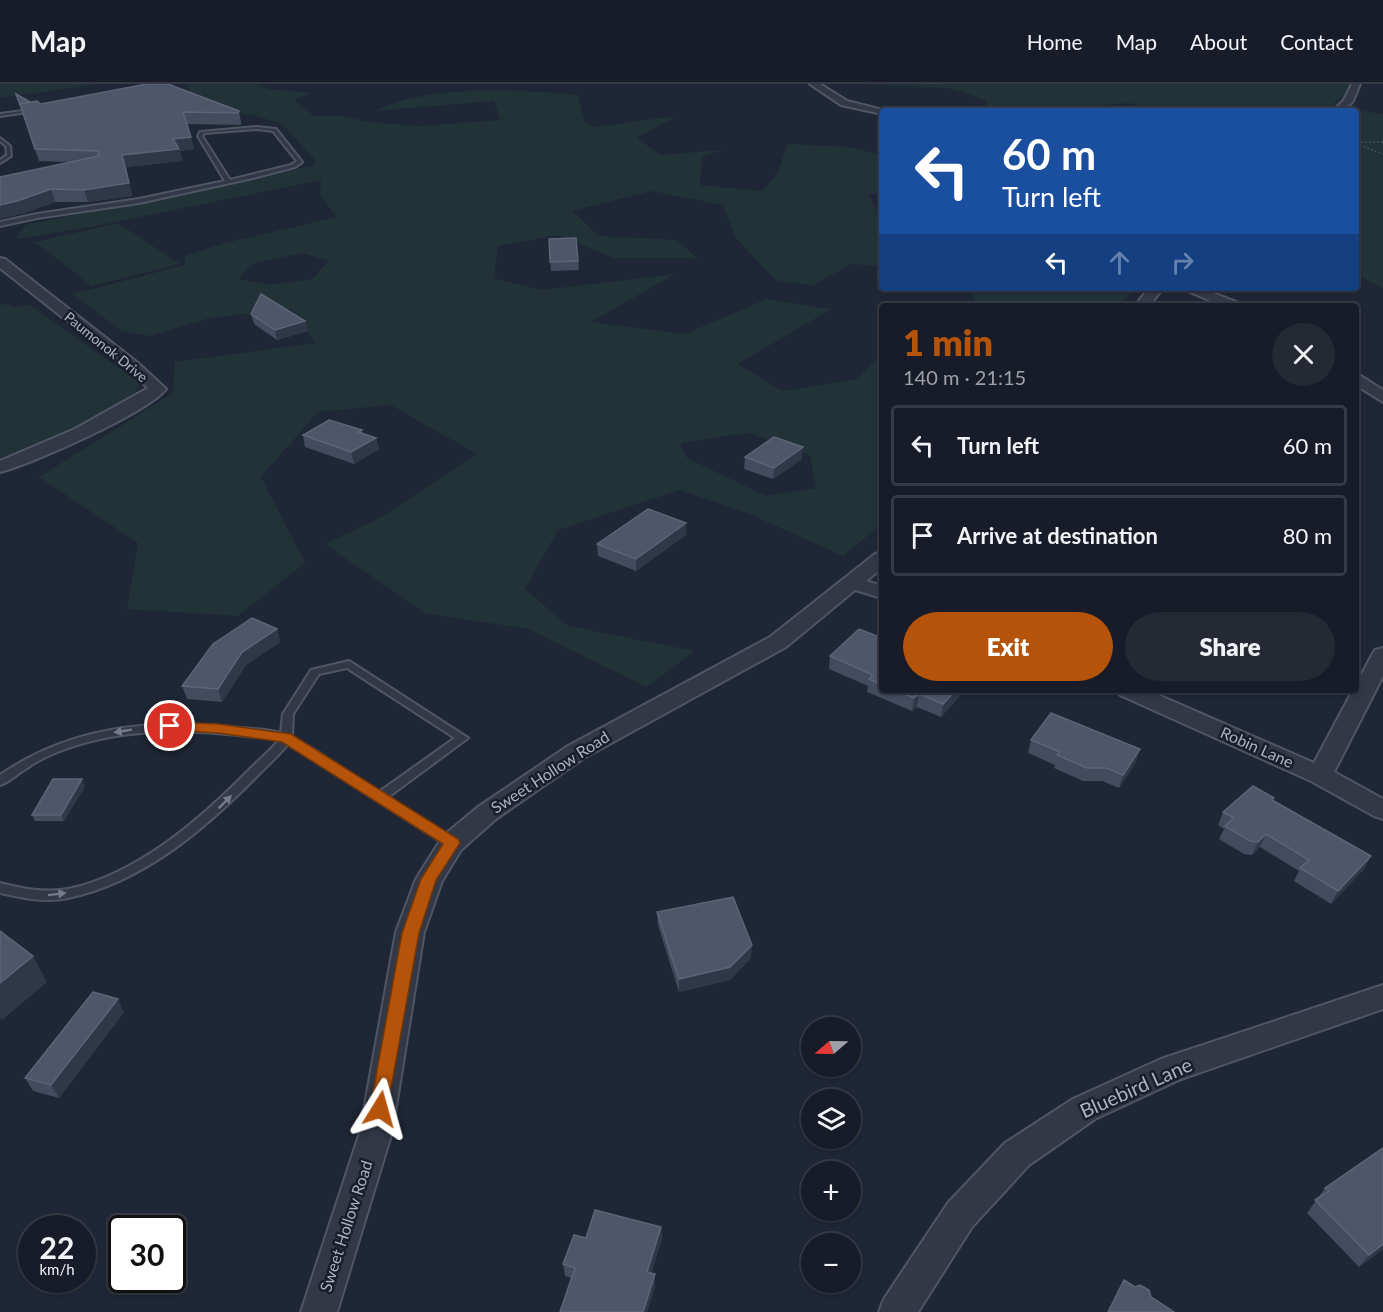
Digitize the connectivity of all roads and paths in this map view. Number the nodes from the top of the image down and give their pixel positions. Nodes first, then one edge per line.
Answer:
1 (814, 84) edge
2 (1356, 84) edge
3 (46, 108) edge
4 (1341, 108) edge
5 (879, 110) edge
6 (0, 115) edge
7 (0, 139) edge
8 (1383, 142) edge
9 (1359, 143) edge
10 (1359, 144) edge
11 (1383, 154) edge
12 (0, 162) edge
13 (228, 182) junction
14 (0, 224) edge
15 (0, 262) edge
16 (1154, 291) edge
17 (1196, 291) edge
18 (1144, 303) edge
19 (1226, 303) edge
20 (1359, 380) edge
21 (1383, 397) edge
22 (0, 467) edge
23 (879, 561) edge
24 (853, 583) junction
25 (879, 591) edge
26 (1383, 655) edge
27 (1135, 693) edge
28 (286, 738) junction
29 (1320, 775) junction
30 (0, 781) edge
31 (379, 798) junction
32 (1383, 810) edge
33 (452, 843) junction
34 (0, 888) edge
35 (1383, 997) edge
36 (319, 1312) edge
37 (897, 1312) edge

1 - 5 street
2 - 4 street
3 - 6 lane
7 - 12 lane
8 - 9 path
10 - 11 path
13 - 13 lane
13 - 14 lane
15 - 22 street, Paumonok Drive
16 - 18 street
17 - 19 street
20 - 21 street
23 - 24 street, Sweet Hollow Road
24 - 25 street
24 - 33 street, Sweet Hollow Road
26 - 29 street
27 - 29 street, Robin Lane
28 -> 30 lane
28 - 31 lane
28 - 31 lane
34 -> 28 lane
29 - 32 street, Robin Lane
31 - 33 lane
33 - 36 street, Sweet Hollow Road
35 - 37 street, Bluebird Lane

